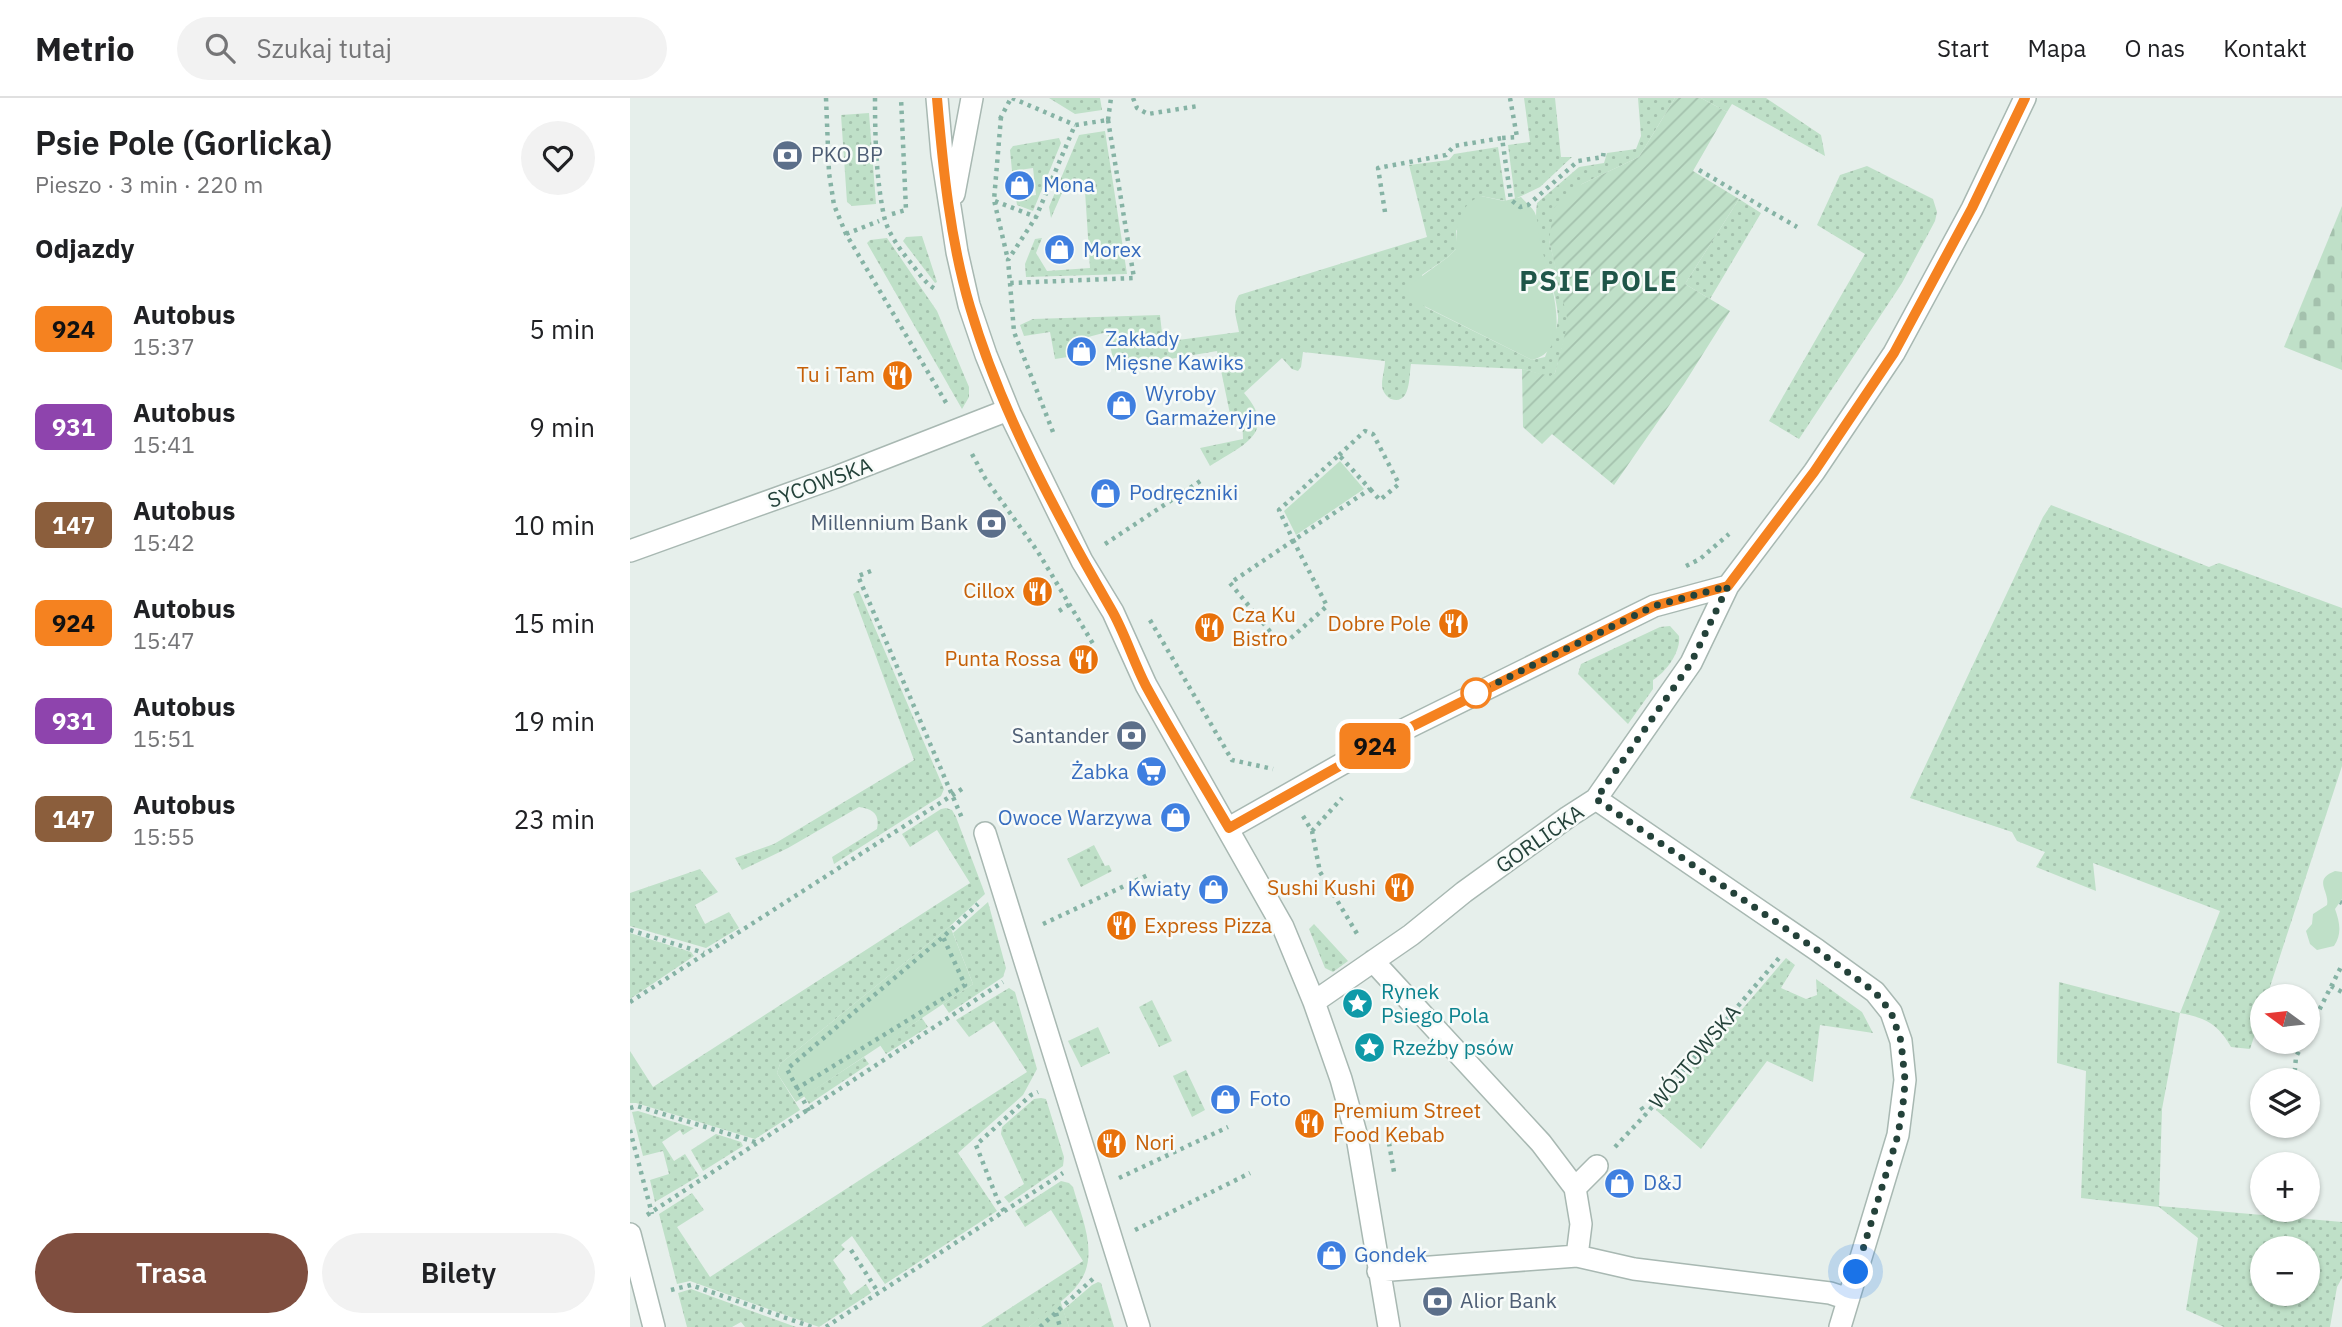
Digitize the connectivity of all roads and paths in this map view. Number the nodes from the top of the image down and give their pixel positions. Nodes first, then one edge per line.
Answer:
1 (826, 98) edge
2 (875, 98) edge
3 (901, 98) edge
4 (937, 98) edge
5 (972, 98) edge
6 (1011, 98) edge
7 (1111, 98) edge
8 (1133, 98) edge
9 (1510, 98) edge
10 (2025, 98) edge
11 (1198, 106) dead end
12 (1108, 120) junction
13 (1075, 125) junction
14 (1502, 138) junction
15 (1604, 149) dead end
16 (1699, 170) dead end
17 (994, 200) junction
18 (1385, 212) dead end
19 (950, 214) junction
20 (892, 215) dead end
21 (1036, 217) junction
22 (882, 219) junction
23 (1797, 227) dead end
24 (846, 234) junction
25 (1008, 260) junction
26 (1010, 283) junction
27 (969, 305) junction
28 (1008, 410) junction
29 (954, 416) dead end
30 (1054, 433) dead end
31 (969, 449) dead end
32 (1339, 455) junction
33 (1202, 480) dead end
34 (1370, 489) junction
35 (1101, 531) dead end
36 (1293, 540) junction
37 (1107, 543) junction
38 (630, 551) edge
39 (1113, 555) dead end
40 (1082, 561) junction
41 (871, 571) dead end
42 (1728, 586) junction
43 (1147, 614) dead end
44 (1096, 649) dead end
45 (965, 787) dead end
46 (952, 794) junction
47 (1290, 794) junction
48 (1596, 799) junction
49 (1229, 828) junction
50 (985, 832) dead end
51 (1150, 874) dead end
52 (980, 902) dead end
53 (630, 930) edge
54 (1017, 936) junction
55 (1797, 936) junction
56 (943, 937) junction
57 (705, 953) junction
58 (1373, 961) junction
59 (2342, 965) edge
60 (1027, 967) junction
61 (2331, 986) junction
62 (2342, 992) edge
63 (630, 1002) edge
64 (1314, 1002) junction
65 (2320, 1008) edge
66 (1047, 1088) dead end
67 (796, 1089) junction
68 (1641, 1107) dead end
69 (630, 1108) edge
70 (809, 1111) junction
71 (1646, 1114) junction
72 (1228, 1127) dead end
73 (759, 1143) junction
74 (1088, 1163) junction
75 (1597, 1166) joint
76 (1250, 1173) dead end
77 (1576, 1188) junction
78 (1097, 1189) junction
79 (657, 1209) dead end
80 (1004, 1211) junction
81 (1113, 1241) junction
82 (632, 1248) edge
83 (851, 1250) dead end
84 (1577, 1256) junction
85 (1378, 1271) junction
86 (1103, 1272) dead end
87 (677, 1288) dead end
88 (878, 1292) junction
89 (1848, 1299) junction
90 (1056, 1313) junction
91 (654, 1327) edge
92 (812, 1327) edge
93 (826, 1327) edge
94 (1040, 1327) edge
95 (1060, 1327) edge
96 (1139, 1327) edge
97 (1389, 1327) edge
98 (1840, 1327) edge

1 - 24 path
2 - 22 path
3 - 20 path
4 - 19 street
5 - 19 street
6 - 13 path
6 - 17 path
7 - 12 path
8 - 11 path
9 - 14 path
10 - 42 street, GORLICKA
12 - 13 path
12 - 26 path
13 - 21 path
14 - 15 path
14 - 18 path
16 - 23 path
17 - 21 path
17 - 25 path
19 - 27 street
21 - 25 path
22 - 24 path
22 - 27 path
24 - 29 path
25 - 26 path
26 - 30 path
27 - 28 street
28 - 38 street, SYCOWSKA
28 - 40 street
31 - 44 path
32 - 34 path
32 - 34 path
32 - 36 path
33 - 37 path
34 - 36 path
35 - 37 path
36 - 36 path
37 - 39 path
37 - 40 path
40 - 49 street
41 - 46 path
42 - 47 street
42 - 48 street, GORLICKA
43 - 47 path
45 - 46 path
46 - 57 path
47 - 49 street
47 - 58 path
48 - 55 street
48 - 58 street, GORLICKA
49 - 64 street
50 - 54 street
51 - 54 path
52 - 56 path
53 - 57 path
54 - 60 street
55 - 71 path, WÓJTOWSKA
55 - 89 street
56 - 67 path
56 - 67 path
57 - 63 path
58 - 64 street, GORLICKA
58 - 77 street
59 - 61 path
60 - 70 path
60 - 74 street
61 - 62 path
61 - 65 path
64 - 85 street
66 - 80 path
67 - 70 path
68 - 71 path
69 - 73 path
70 - 73 path
71 - 75 path, WÓJTOWSKA
72 - 78 path
73 - 79 path
74 - 78 street
74 - 80 path
75 - 77 street
76 - 81 path
77 - 84 street
78 - 81 street
80 - 88 path
81 - 96 street
82 - 91 street
83 - 88 path
84 - 85 street
84 - 89 street
85 - 97 street
86 - 90 path
87 - 92 path
88 - 93 path
89 - 98 street
90 - 94 path
90 - 95 path

